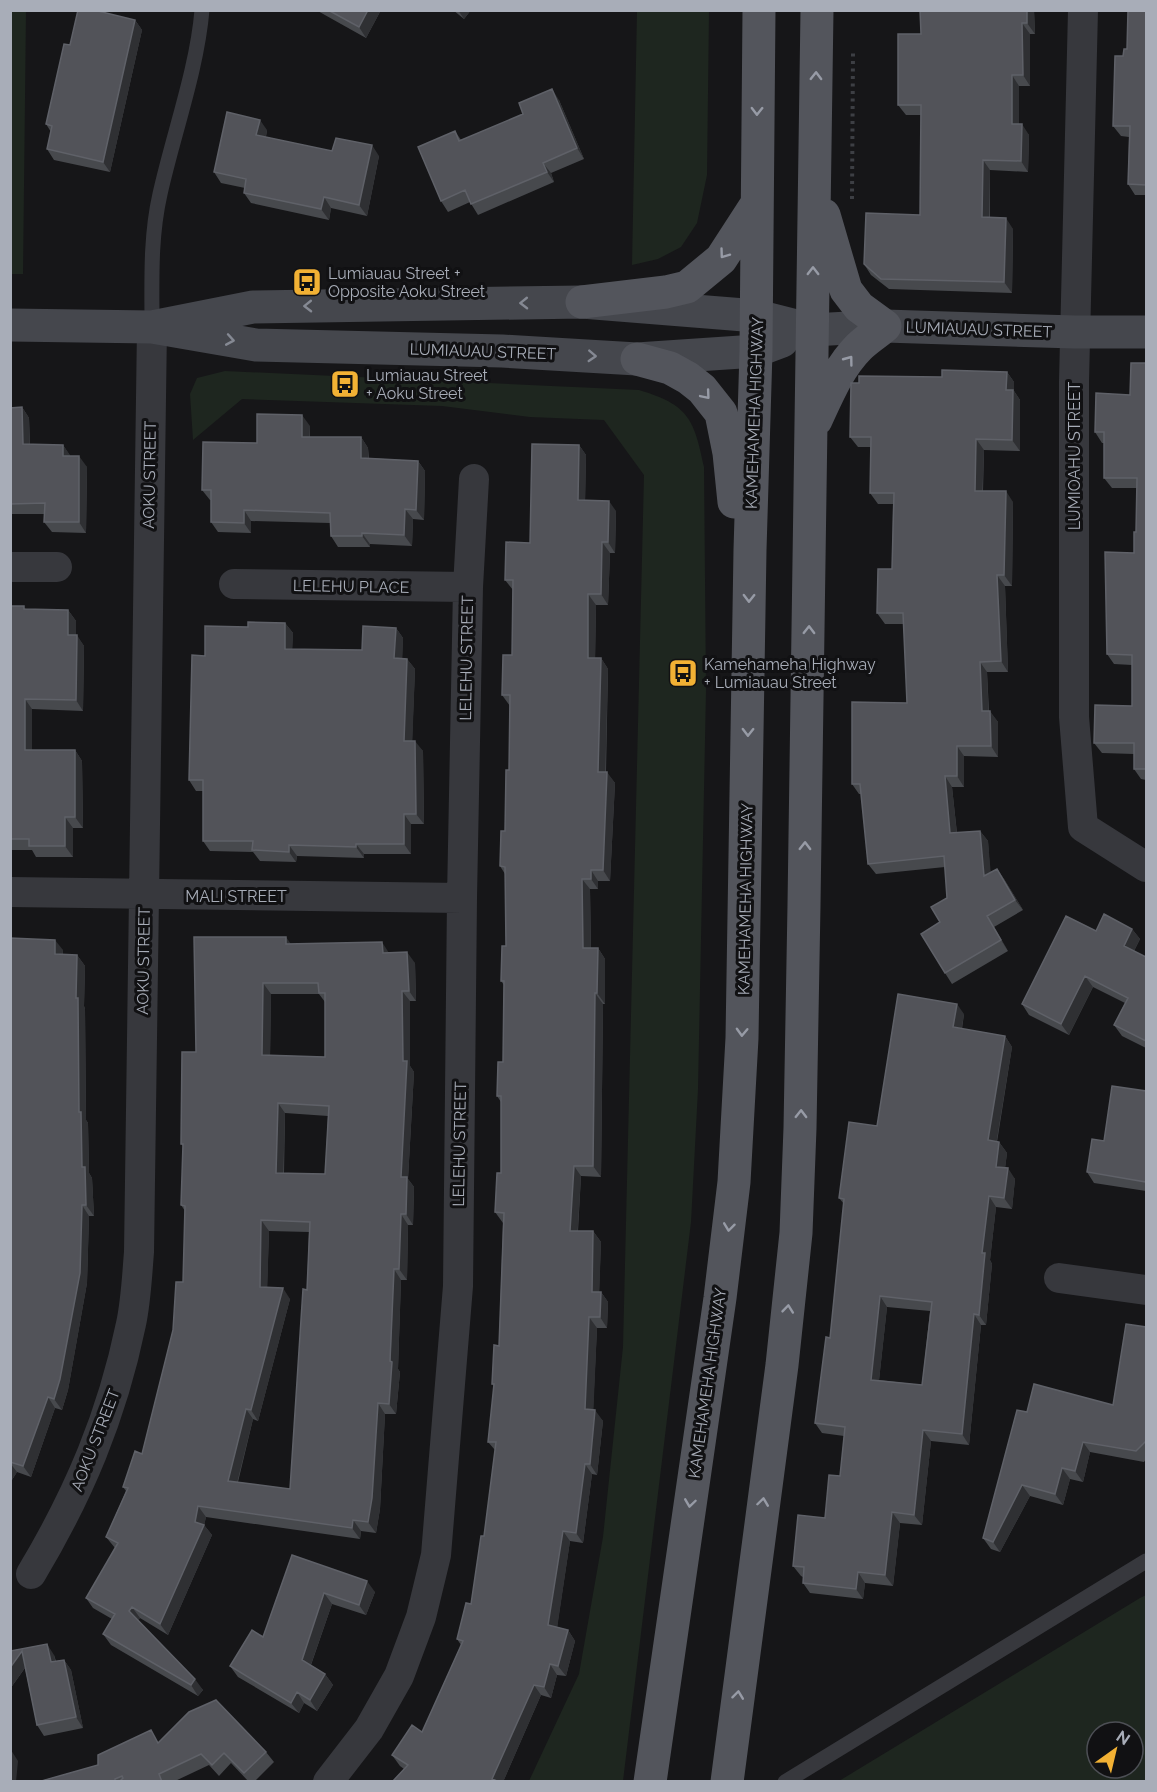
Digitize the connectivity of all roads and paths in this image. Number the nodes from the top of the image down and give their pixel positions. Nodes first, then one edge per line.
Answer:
1 (202, 10) edge
2 (759, 10) edge
3 (817, 10) edge
4 (1083, 10) edge
5 (853, 53) dead end
6 (814, 180) junction
7 (756, 205) junction
8 (852, 207) dead end
9 (582, 302) junction
10 (757, 316) junction
11 (10, 325) edge
12 (885, 326) junction
13 (152, 327) junction
14 (812, 330) junction
15 (1075, 332) junction
16 (1146, 332) edge
17 (756, 351) junction
18 (637, 359) junction
19 (812, 430) junction
20 (474, 479) dead end
21 (750, 550) junction
22 (10, 567) edge
23 (57, 567) dead end
24 (234, 584) dead end
25 (468, 587) junction
26 (1146, 867) edge
27 (10, 892) edge
28 (144, 895) junction
29 (462, 898) junction
30 (1059, 1278) dead end
31 (1146, 1290) edge
32 (1146, 1561) edge
33 (32, 1574) dead end
34 (728, 1768) edge
35 (328, 1782) edge
36 (650, 1782) edge
37 (785, 1782) edge

1 - 13 lane
2 -> 7 main road, KAMEHAMEHA HIGHWAY
6 -> 3 main road
4 - 15 street, LUMIOAHU STREET
5 - 8 path
6 - 12 main road
14 -> 6 main road
7 -> 9 main road
7 - 10 main road, KAMEHAMEHA HIGHWAY
9 - 10 street, LUMIAUAU STREET
9 -> 13 street, LUMIAUAU STREET
10 - 14 street, LUMIAUAU STREET
10 - 17 main road, KAMEHAMEHA HIGHWAY
11 - 13 street, LUMIAUAU STREET
12 - 14 street, LUMIAUAU STREET
12 - 15 street, LUMIAUAU STREET
19 -> 12 main road
13 -> 18 street, LUMIAUAU STREET
13 - 28 street, AOKU STREET
14 - 17 street, LUMIAUAU STREET
14 - 19 main road
15 - 16 street, LUMIAUAU STREET
15 - 26 street, LUMIOAHU STREET
17 - 18 street, LUMIAUAU STREET
17 - 21 main road, KAMEHAMEHA HIGHWAY
18 -> 21 main road
34 -> 19 main road
20 - 25 street, LELEHU STREET
21 -> 36 main road, KAMEHAMEHA HIGHWAY
22 - 23 street
24 - 25 street, LELEHU PLACE
25 - 29 street, LELEHU STREET
27 - 28 street, MALI STREET
28 - 29 street, MALI STREET
28 - 33 street, AOKU STREET
29 - 35 street, LELEHU STREET
30 - 31 street
32 - 37 lane

